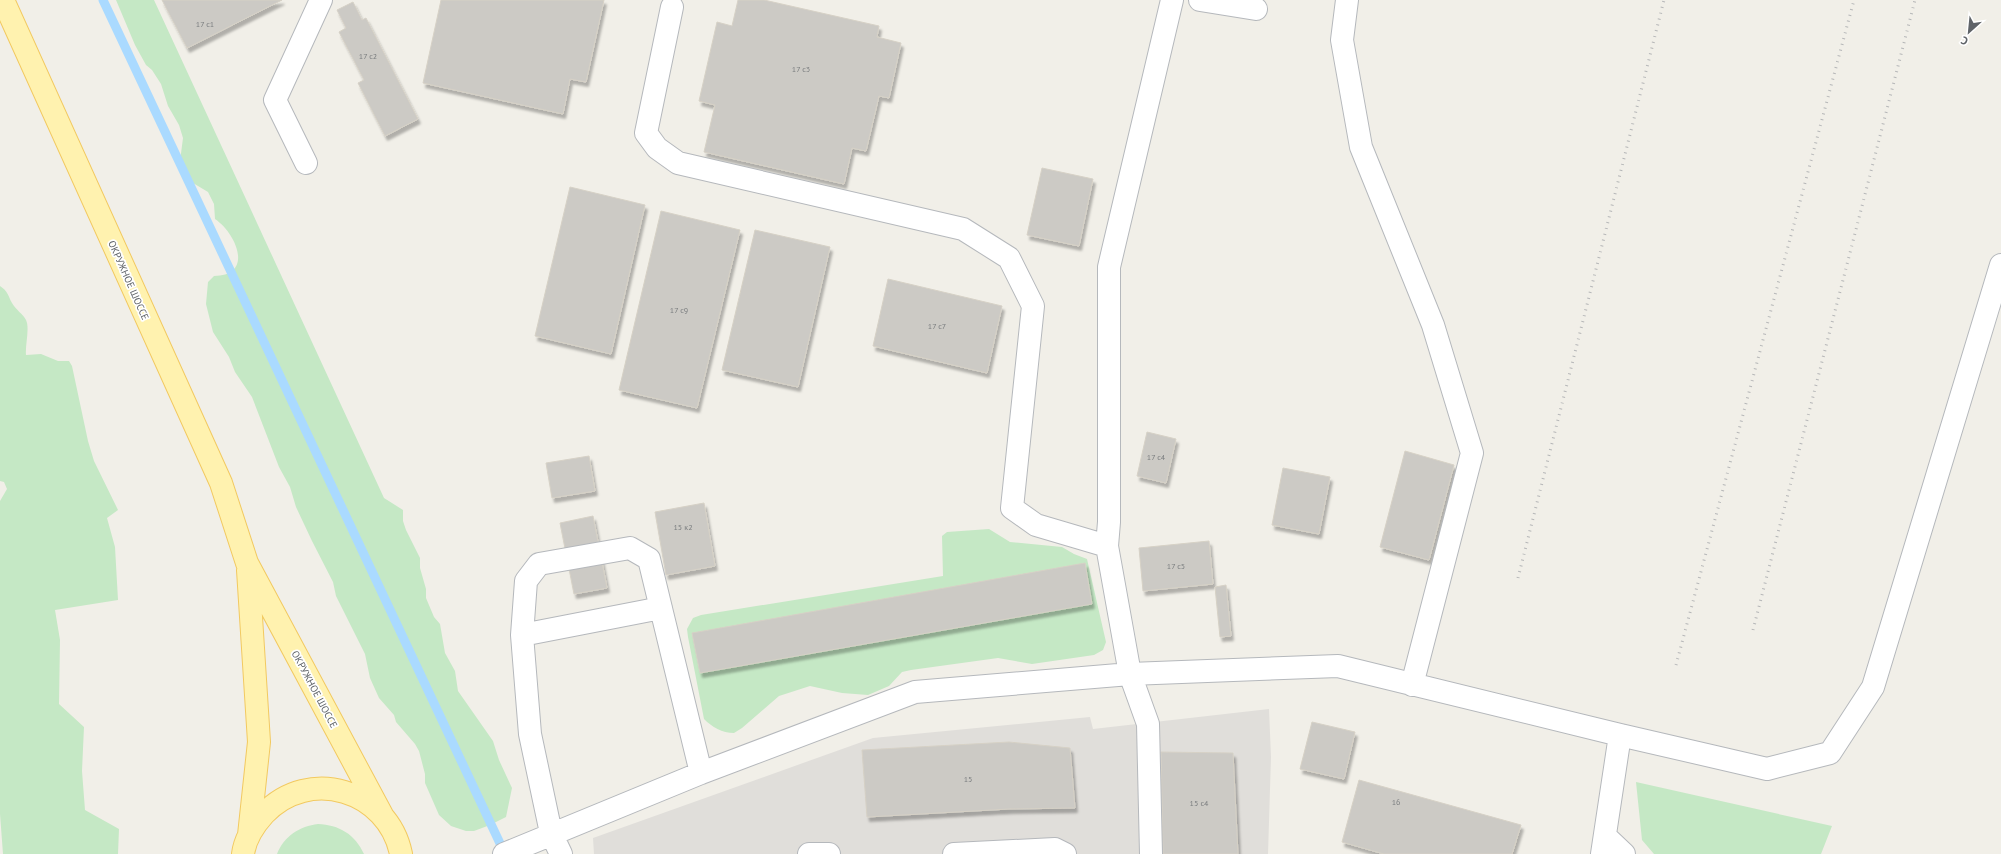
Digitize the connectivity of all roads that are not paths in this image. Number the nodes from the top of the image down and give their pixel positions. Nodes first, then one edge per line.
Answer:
1 (3, 0) edge
2 (321, 0) edge
3 (1172, 0) edge
4 (1200, 0) edge
5 (1347, 0) edge
6 (672, 7) dead end
7 (1256, 9) dead end
8 (306, 163) dead end
9 (2001, 265) edge
10 (1107, 546) junction
11 (248, 563) junction
12 (661, 608) junction
13 (522, 635) junction
14 (1130, 674) junction
15 (1412, 685) junction
16 (1620, 735) junction
17 (701, 773) junction
18 (382, 815) junction
19 (551, 833) junction
20 (246, 844) edge
21 (1604, 845) edge
22 (512, 851) edge
23 (401, 854) edge
24 (561, 854) edge
25 (809, 854) edge
26 (829, 854) edge
27 (954, 854) edge
28 (1065, 854) edge
29 (1151, 854) edge
30 (1624, 854) edge

1 - 11 main road, ОКРУЖНОЕ ШОССЕ
2 - 8 lane
3 - 10 lane
4 - 7 lane
5 - 15 lane
6 - 10 lane
9 - 16 lane
10 - 14 lane
11 - 18 main road, ОКРУЖНОЕ ШОССЕ
11 - 20 main road, ОКРУЖНОЕ ШОССЕ
12 - 13 lane
12 - 13 lane
12 - 17 lane
13 - 19 lane
14 - 15 lane
14 - 17 lane
14 - 29 lane
15 - 16 lane
16 - 21 lane
17 - 19 lane
18 - 20 main road
18 - 23 main road
19 - 22 lane
19 - 24 lane
21 - 30 lane
25 - 26 lane
27 - 28 lane

